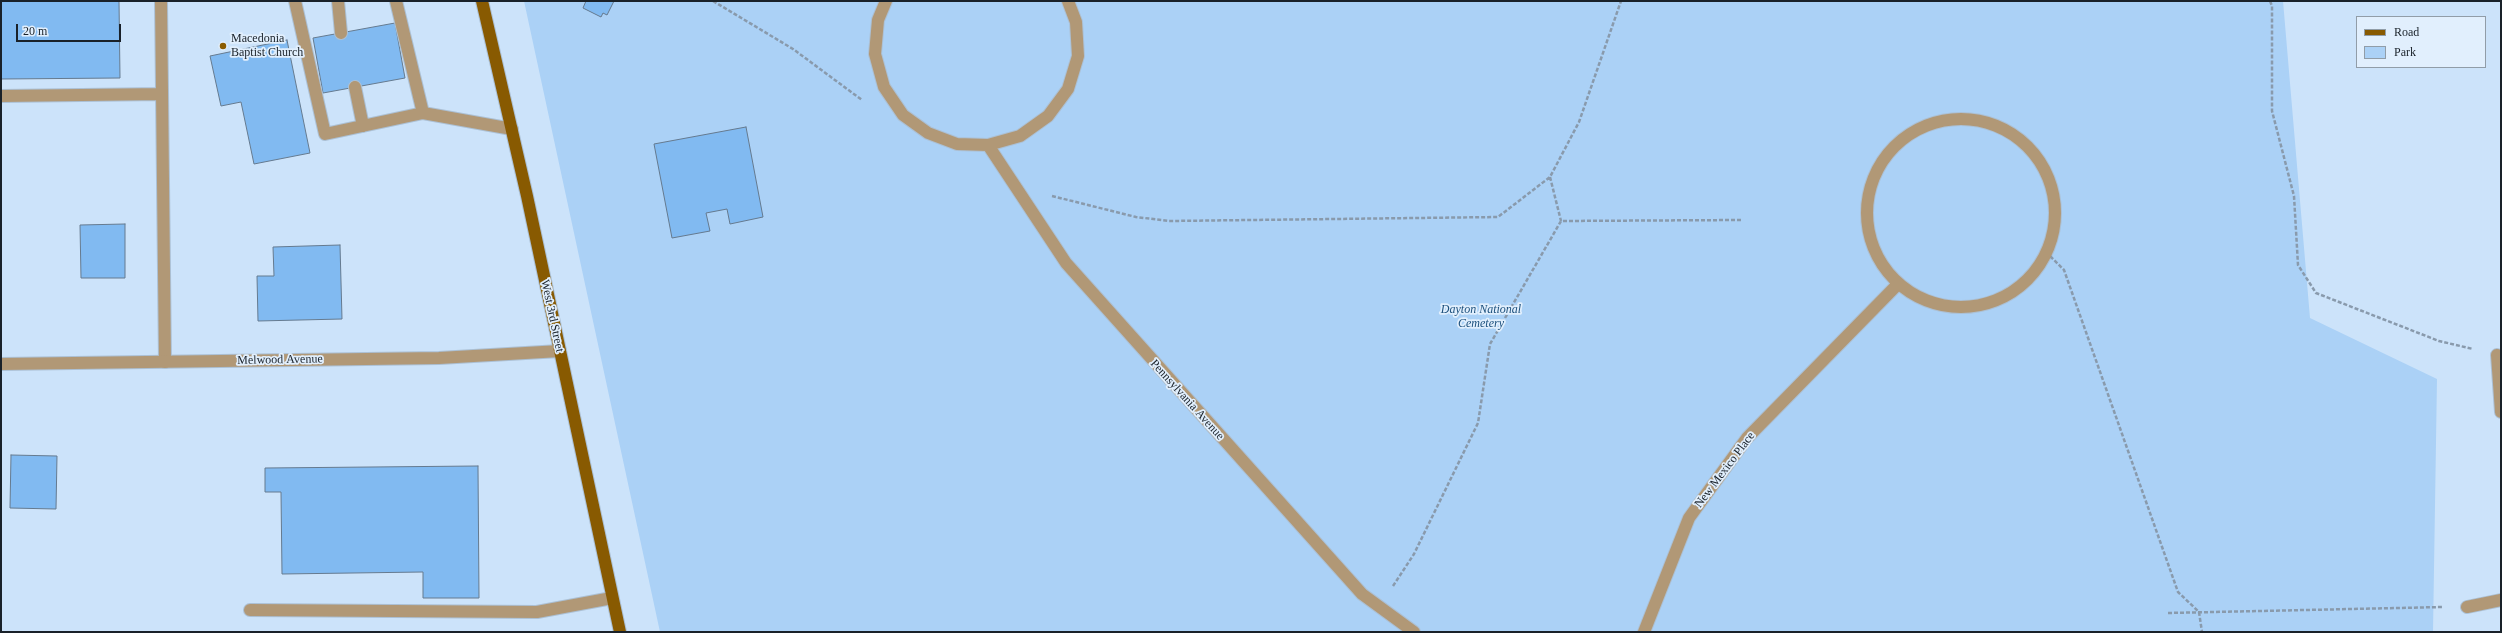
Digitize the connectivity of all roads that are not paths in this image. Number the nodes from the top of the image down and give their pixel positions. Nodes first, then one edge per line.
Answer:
1 (161, 1) edge
2 (295, 1) edge
3 (338, 1) edge
4 (396, 1) edge
5 (482, 1) edge
6 (886, 1) edge
7 (1068, 1) edge
8 (342, 34) dead end
9 (355, 87) dead end
10 (162, 94) junction
11 (1, 96) edge
12 (423, 113) junction
13 (362, 126) junction
14 (512, 129) junction
15 (988, 145) junction
16 (1898, 284) junction
17 (560, 351) junction
18 (2497, 355) road end
19 (165, 362) junction
20 (1, 364) edge
21 (2501, 412) edge
22 (612, 598) junction
23 (2501, 600) edge
24 (2467, 607) road end
25 (250, 610) dead end
26 (620, 632) edge
27 (1414, 632) edge
28 (1644, 632) edge

1 - 10 street
2 - 13 street
3 - 8 street
4 - 12 street
5 - 14 main road, West 3rd Street
6 - 15 street
7 - 15 street
9 - 13 street
10 - 11 street
10 - 19 street
12 - 13 street
12 - 14 street
14 - 17 main road, West 3rd Street
15 - 27 street, Pennsylvania Avenue
16 - 16 street
16 - 28 street, New Mexico Place
17 - 19 street, Melwood Avenue
17 - 22 main road, West 3rd Street
18 - 21 street
19 - 20 street, Melwood Avenue
22 - 25 street
22 - 26 main road, West 3rd Street
23 - 24 street

